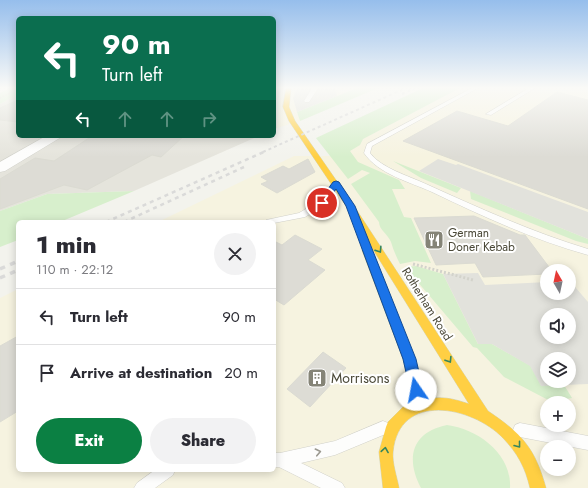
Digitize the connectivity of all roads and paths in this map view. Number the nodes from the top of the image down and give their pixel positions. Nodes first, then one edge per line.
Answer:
1 (288, 111) edge
2 (433, 111) edge
3 (494, 111) edge
4 (489, 114) dead end
5 (52, 138) edge
6 (0, 168) edge
7 (336, 184) junction
8 (350, 206) junction
9 (276, 221) edge
10 (588, 252) edge
11 (390, 267) junction
12 (474, 280) dead end
13 (420, 406) junction
14 (483, 415) junction
15 (396, 422) junction
16 (500, 426) junction
17 (588, 443) edge
18 (277, 460) edge
19 (165, 472) edge
20 (142, 488) edge
21 (337, 488) edge
22 (391, 488) edge
23 (538, 488) edge

1 - 7 main road, Rotherham Road
2 - 10 lane
3 - 4 lane
5 - 6 street
7 - 8 main road, Rotherham Road
7 - 9 lane
8 -> 11 main road, Rotherham Road
8 - 13 main road, Rotherham Road
11 - 12 path
11 -> 14 main road, Rotherham Road
13 - 14 main road, Rotherham Road
13 - 15 main road, Rotherham Road
14 - 16 main road, Rotherham Road
18 -> 15 lane
22 -> 15 main road, Rotherham Road
16 - 17 lane
16 -> 23 main road, Rotherham Road
18 - 21 lane
19 - 20 lane

